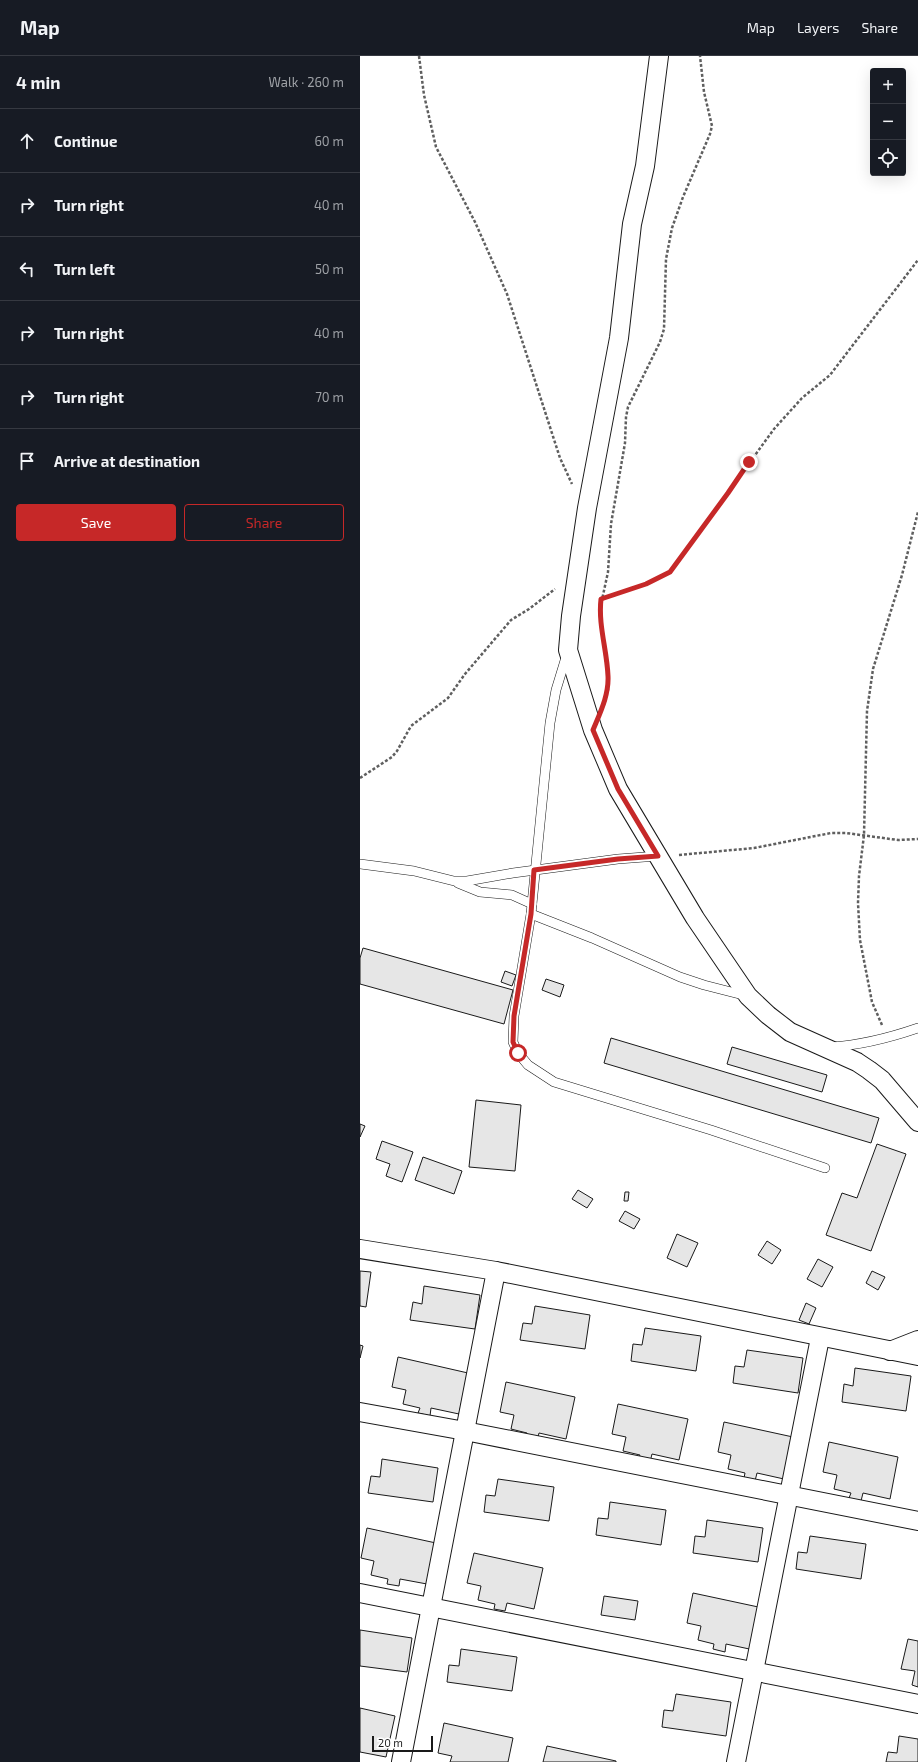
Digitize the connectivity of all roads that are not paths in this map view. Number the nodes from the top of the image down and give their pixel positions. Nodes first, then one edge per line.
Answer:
1 (659, 56) edge
2 (568, 650) junction
3 (658, 856) junction
4 (360, 864) edge
5 (534, 870) junction
6 (454, 881) junction
7 (532, 904) junction
8 (531, 914) junction
9 (748, 996) junction
10 (918, 1028) edge
11 (822, 1047) junction
12 (918, 1122) edge
13 (825, 1168) dead end
14 (360, 1249) edge
15 (496, 1271) junction
16 (820, 1338) junction
17 (918, 1340) edge
18 (890, 1351) junction
19 (918, 1356) edge
20 (360, 1412) edge
21 (465, 1430) junction
22 (789, 1495) junction
23 (918, 1521) edge
24 (360, 1593) edge
25 (431, 1607) junction
26 (754, 1671) junction
27 (918, 1704) edge
28 (401, 1762) edge
29 (736, 1762) edge

1 - 2 street
2 - 3 street
2 - 5 lane
3 - 5 lane
3 - 9 street
4 - 6 lane
5 - 6 lane
5 - 7 lane
6 - 7 lane
7 - 8 lane
8 - 9 lane
8 - 13 lane
9 - 11 street
10 - 11 lane
11 - 12 street
14 - 15 street
15 - 16 street
15 - 21 street
16 - 18 street
16 - 22 street
17 - 18 street
18 - 19 street
20 - 21 street
21 - 22 street
21 - 25 street
22 - 23 street
22 - 26 street
24 - 25 street
25 - 26 street
25 - 28 street
26 - 27 street
26 - 29 street

